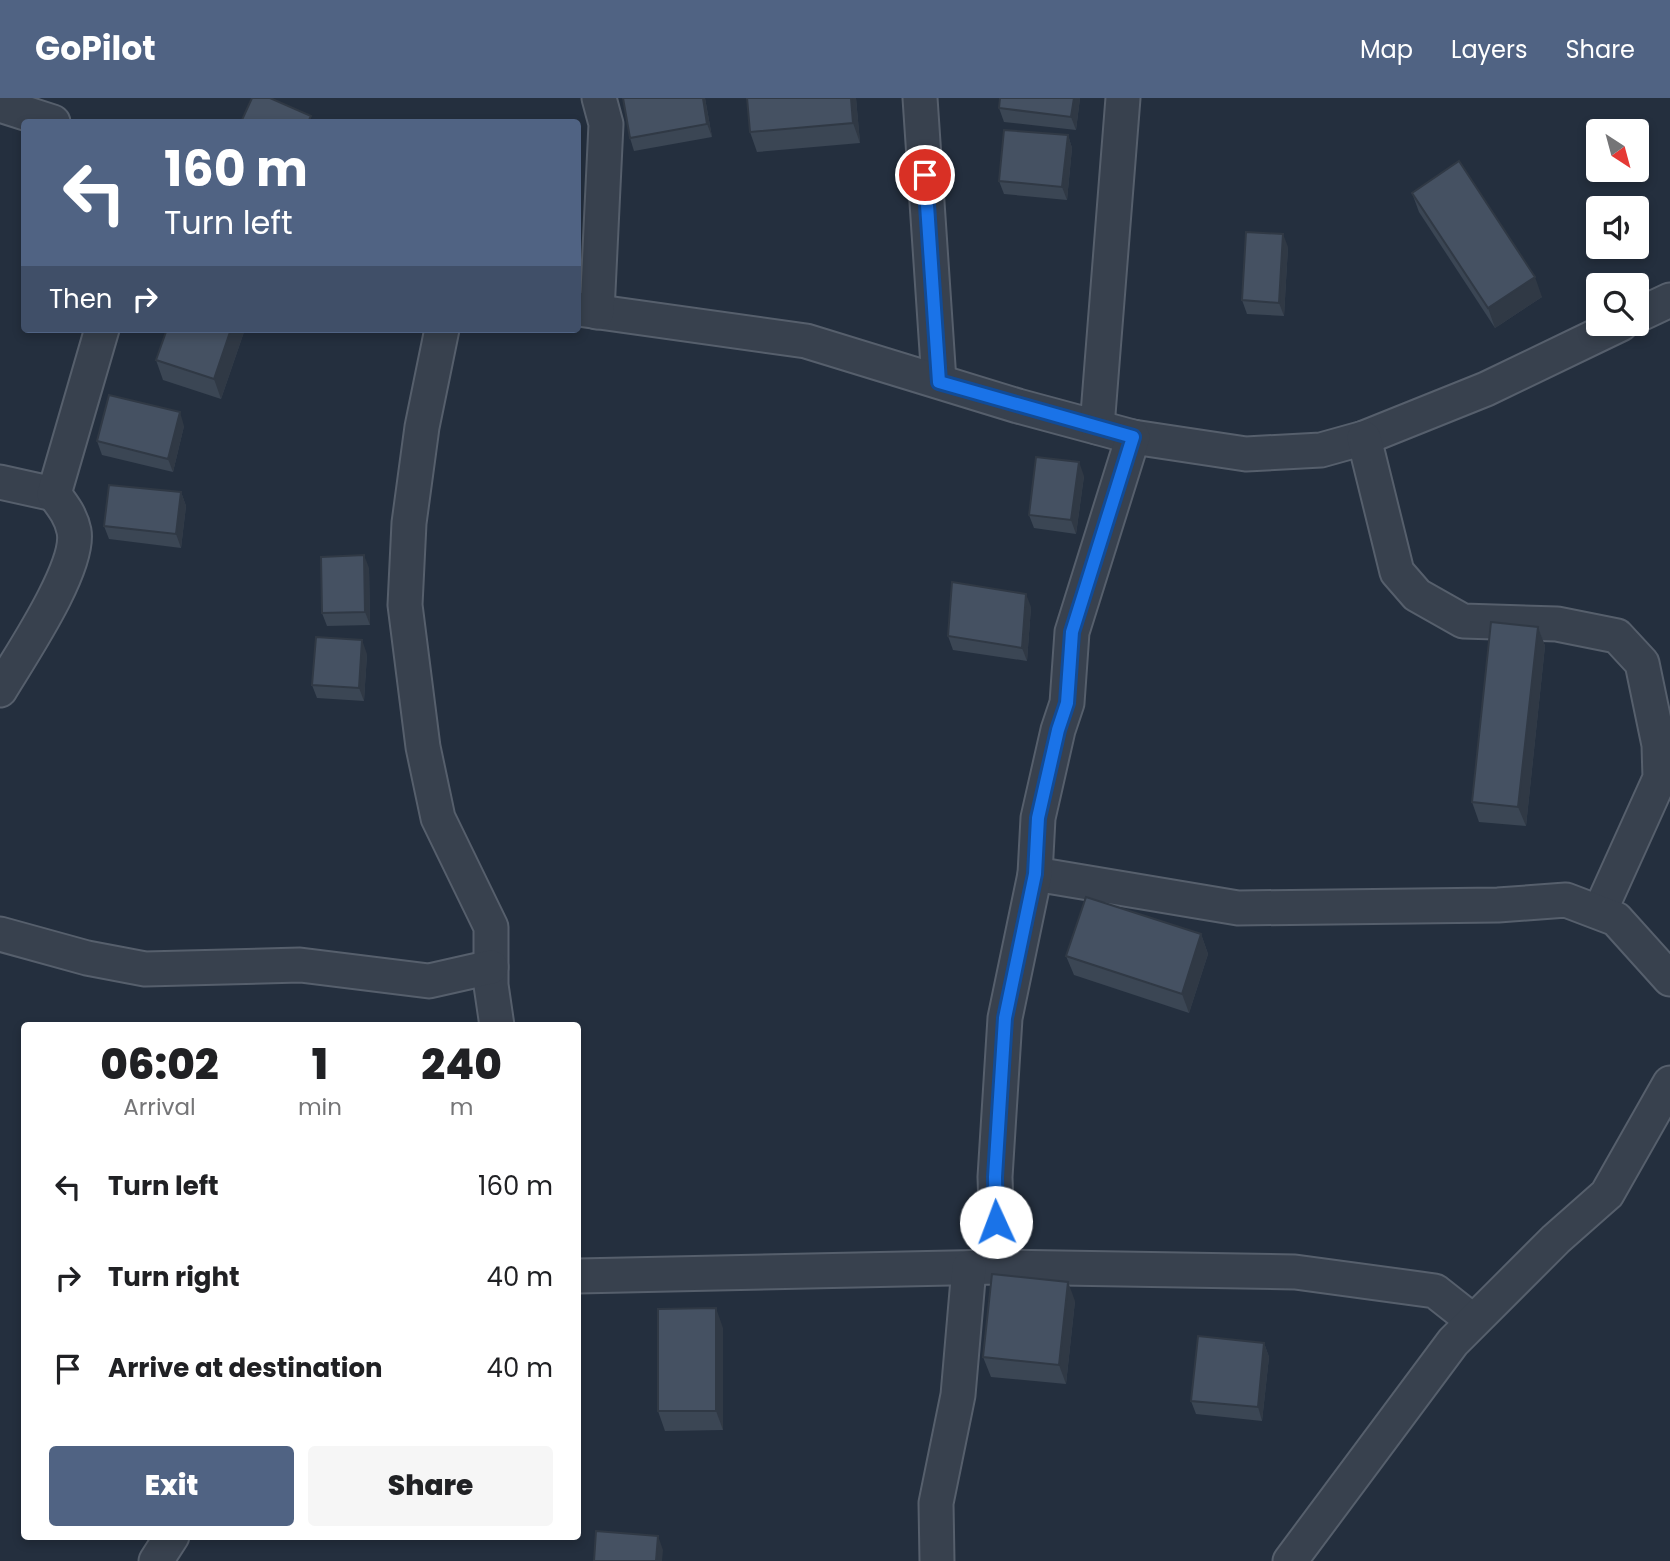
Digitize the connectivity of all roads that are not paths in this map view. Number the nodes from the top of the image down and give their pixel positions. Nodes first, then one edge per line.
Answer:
1 (599, 98) edge
2 (920, 98) edge
3 (1123, 98) edge
4 (0, 105) edge
5 (44, 119) edge
6 (1670, 300) edge
7 (587, 310) edge
8 (1649, 310) edge
9 (101, 333) edge
10 (441, 333) edge
11 (1595, 336) edge
12 (939, 382) junction
13 (1097, 427) junction
14 (1133, 437) junction
15 (1364, 438) junction
16 (0, 482) edge
17 (54, 494) junction
18 (0, 690) edge
19 (1035, 874) junction
20 (1600, 911) junction
21 (0, 934) edge
22 (491, 967) junction
23 (1670, 979) edge
24 (498, 1022) edge
25 (1670, 1083) edge
26 (983, 1267) junction
27 (581, 1276) edge
28 (1473, 1321) junction
29 (169, 1540) edge
30 (1297, 1559) edge
31 (156, 1561) edge
32 (937, 1561) edge

1 - 7 street
2 - 12 street
3 - 13 street
4 - 5 street
6 - 8 street
7 - 12 street
9 - 17 street
10 - 22 street
11 - 15 street
12 - 13 street
13 - 14 street
14 - 15 street
14 - 19 street
15 - 20 street
16 - 17 street
17 - 18 street
19 - 20 street
19 - 26 street
20 - 23 street
21 - 22 street
22 - 24 street
25 - 28 street
26 - 27 street
26 - 28 street
26 - 32 street
28 - 30 street
29 - 31 street

